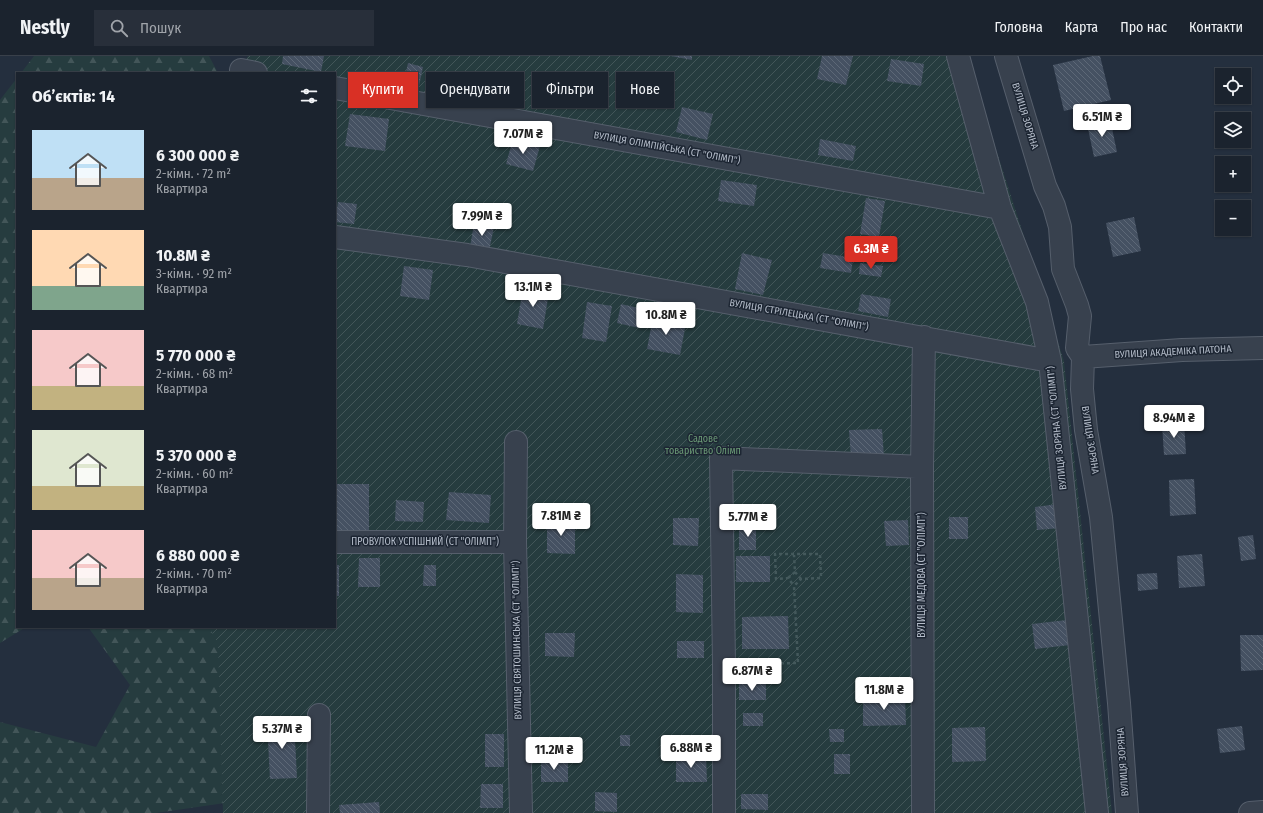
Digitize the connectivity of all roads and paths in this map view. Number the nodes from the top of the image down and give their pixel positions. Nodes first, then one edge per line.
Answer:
1 (958, 56) edge
2 (1006, 56) edge
3 (336, 88) edge
4 (1000, 208) junction
5 (336, 237) edge
6 (924, 337) junction
7 (1263, 348) edge
8 (1083, 357) junction
9 (1050, 361) junction
10 (516, 442) dead end
11 (922, 467) junction
12 (336, 542) edge
13 (515, 542) junction
14 (794, 555) junction
15 (795, 572) junction
16 (788, 578) junction
17 (801, 579) junction
18 (794, 586) junction
19 (724, 664) junction
20 (319, 715) dead end
21 (1263, 812) edge
22 (318, 813) edge
23 (521, 813) edge
24 (724, 813) edge
25 (923, 813) edge
26 (1097, 813) edge
27 (1127, 813) edge
28 (1250, 813) edge

1 - 4 street, ВУЛИЦЯ ЗОРЯНА (СТ "ОЛІМП")
2 - 8 street, ВУЛИЦЯ ЗОРЯНА
3 - 4 street, ВУЛИЦЯ ОЛІМПІЙСЬКА (СТ "ОЛІМП")
4 - 9 street, ВУЛИЦЯ ЗОРЯНА (СТ "ОЛІМП")
5 - 6 street, ВУЛИЦЯ СТРІЛЕЦЬКА (СТ "ОЛІМП")
6 - 9 street, ВУЛИЦЯ СТРІЛЕЦЬКА (СТ "ОЛІМП")
6 - 11 street, ВУЛИЦЯ МЕДОВА (СТ "ОЛІМП")
7 - 8 street, ВУЛИЦЯ АКАДЕМІКА ПАТОНА
8 - 27 street, ВУЛИЦЯ ЗОРЯНА
9 - 26 street, ВУЛИЦЯ ЗОРЯНА (СТ "ОЛІМП")
10 - 13 street, ВУЛИЦЯ СВЯТОШИНСЬКА (СТ "ОЛІМП")
11 - 19 street
11 - 25 street, ВУЛИЦЯ МЕДОВА (СТ "ОЛІМП")
12 - 13 street, ПРОВУЛОК УСПІШНИЙ (СТ "ОЛІМП")
13 - 23 street, ВУЛИЦЯ СВЯТОШИНСЬКА (СТ "ОЛІМП")
14 - 15 path
14 - 16 path
14 - 17 path
15 - 16 path
15 - 17 path
16 - 18 path
17 - 18 path
18 - 19 path
19 - 24 street
20 - 22 street
21 - 28 street

